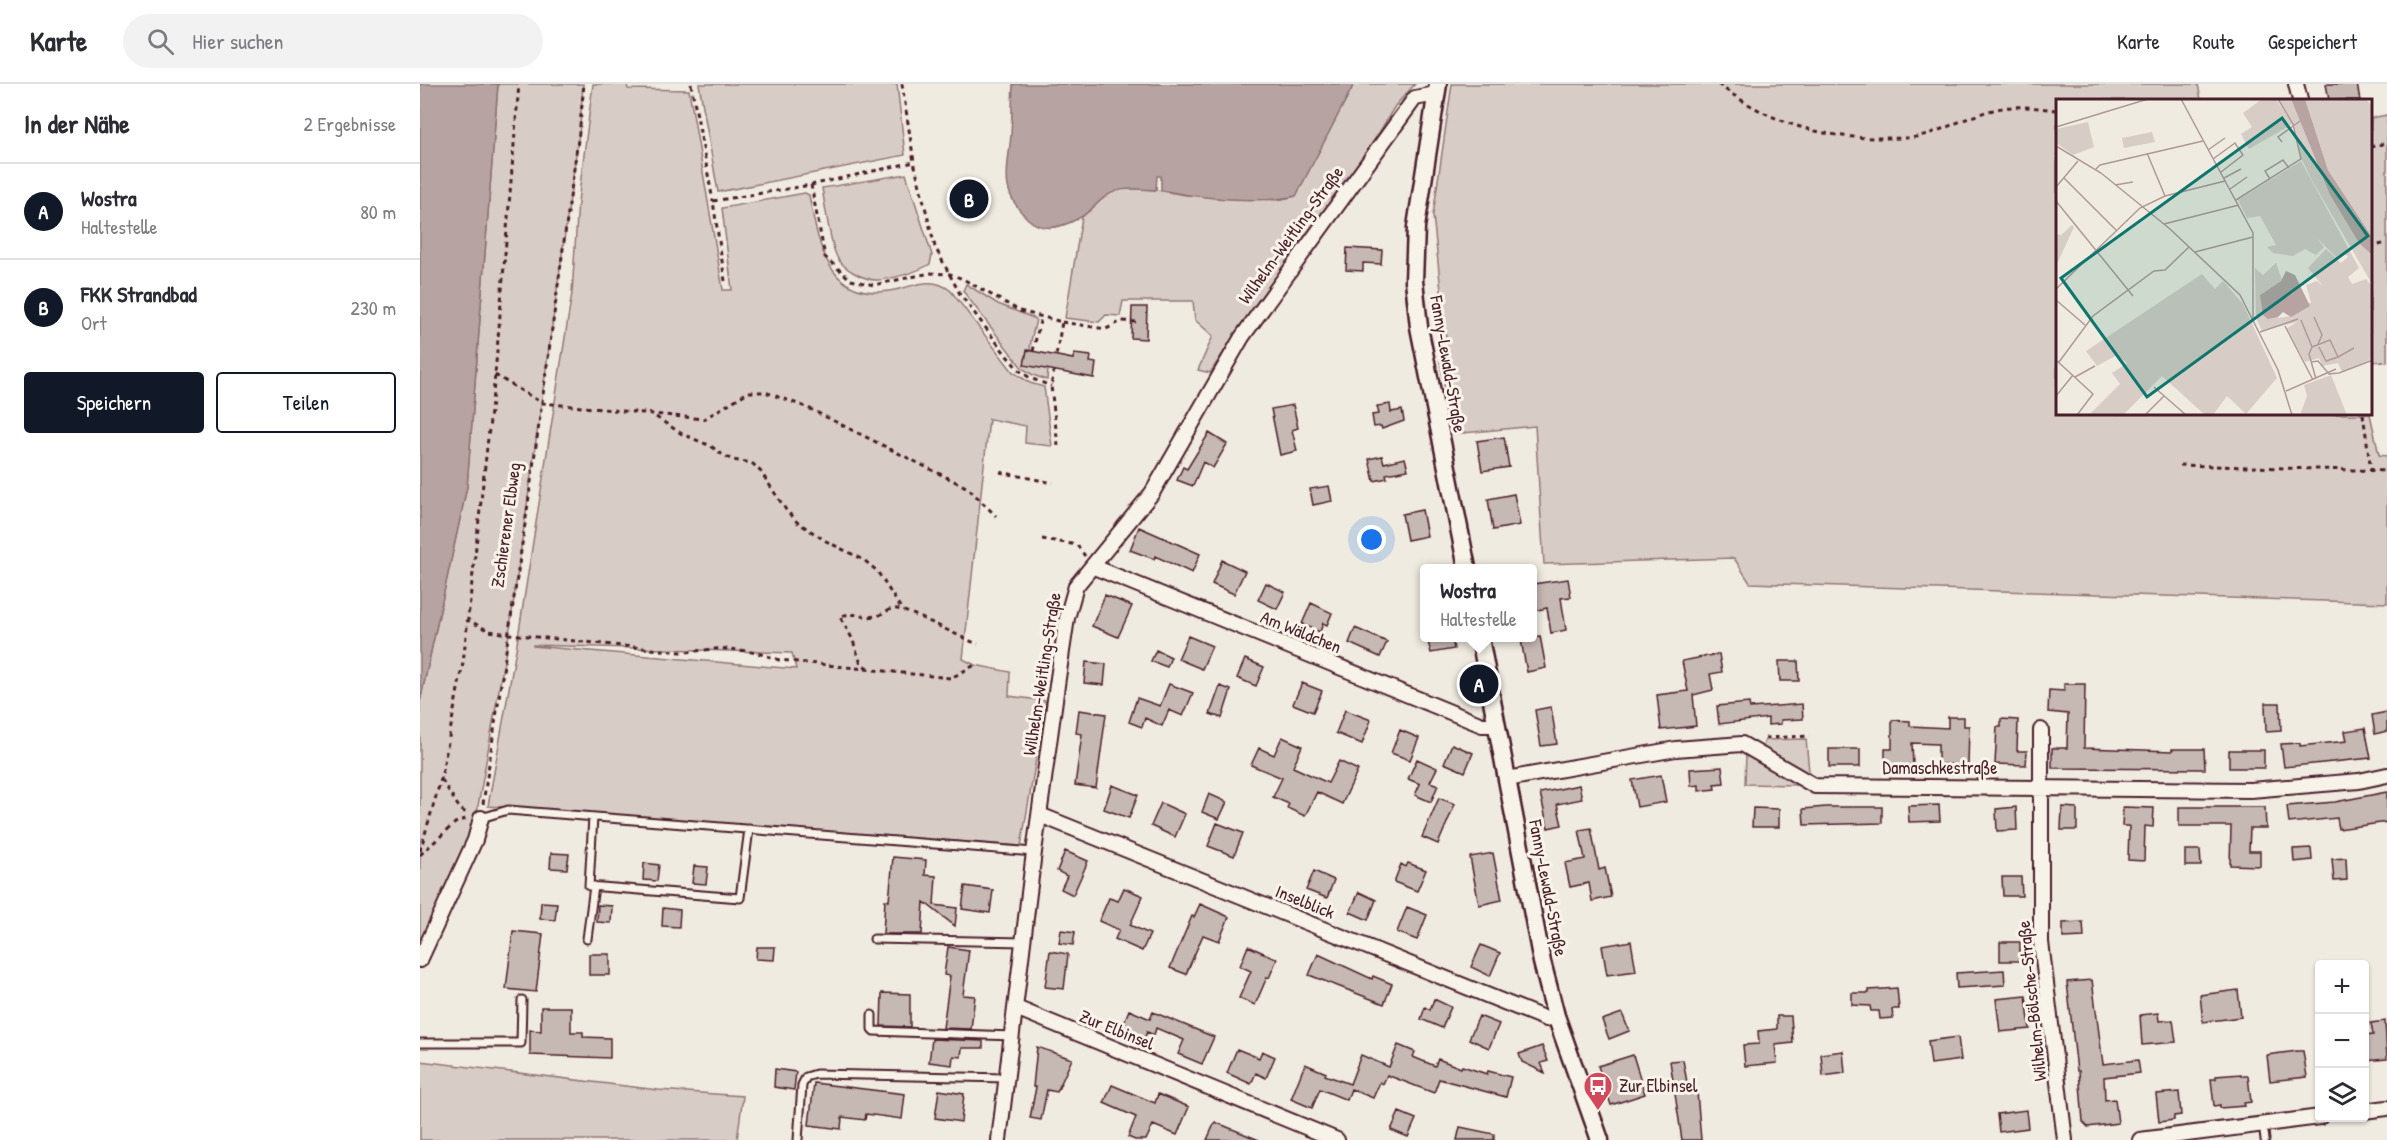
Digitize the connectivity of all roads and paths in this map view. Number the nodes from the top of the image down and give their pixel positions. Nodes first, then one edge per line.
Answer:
1 (519, 84) edge
2 (584, 84) edge
3 (691, 84) edge
4 (902, 84) edge
5 (1718, 84) edge
6 (2296, 84) edge
7 (1437, 89) edge
8 (2300, 99) edge
9 (2056, 110) edge
10 (2387, 143) edge
11 (2372, 147) edge
12 (914, 162) junction
13 (811, 185) junction
14 (713, 201) junction
15 (2387, 243) edge
16 (2372, 247) edge
17 (950, 274) junction
18 (725, 281) dead end
19 (1041, 316) junction
20 (1062, 322) junction
21 (1136, 322) dead end
22 (1033, 351) dead end
23 (1056, 356) dead end
24 (1054, 370) dead end
25 (495, 375) junction
26 (1050, 386) junction
27 (542, 404) junction
28 (654, 416) junction
29 (2363, 416) edge
30 (1058, 446) dead end
31 (2180, 465) dead end
32 (2371, 470) junction
33 (2387, 471) edge
34 (1000, 472) dead end
35 (1053, 483) dead end
36 (996, 516) dead end
37 (1042, 539) dead end
38 (1466, 564) edge
39 (1094, 567) junction
40 (902, 610) junction
41 (466, 619) junction
42 (509, 634) junction
43 (1481, 642) edge
44 (978, 644) dead end
45 (975, 665) dead end
46 (869, 669) junction
47 (1497, 725) junction
48 (2042, 730) dead end
49 (1810, 736) dead end
50 (1765, 738) dead end
51 (2387, 775) edge
52 (441, 779) junction
53 (1507, 779) junction
54 (2042, 787) junction
55 (1040, 815) junction
56 (593, 817) junction
57 (481, 818) junction
58 (749, 830) junction
59 (1034, 852) junction
60 (420, 853) edge
61 (594, 886) junction
62 (587, 939) dead end
63 (874, 939) dead end
64 (1024, 942) junction
65 (420, 960) edge
66 (522, 1000) dead end
67 (1016, 1008) junction
68 (872, 1015) dead end
69 (1556, 1016) junction
70 (1013, 1036) junction
71 (420, 1043) edge
72 (1007, 1078) junction
73 (2387, 1108) edge
74 (2369, 1110) edge
75 (2315, 1118) edge
76 (2263, 1124) junction
77 (798, 1140) edge
78 (999, 1140) edge
79 (1338, 1140) edge
80 (1600, 1140) edge
81 (2065, 1140) edge
82 (2140, 1140) edge
83 (2265, 1140) edge

1 - 25 path
2 - 27 path, Zschierener Elbweg
3 - 14 path
4 - 12 path
5 - 9 path
6 - 8 street
7 - 38 street, Fanny-Lewald-Straße
7 - 39 street, Wilhelm-Weitling-Straße
10 - 11 path
12 - 13 path
12 - 17 path
13 - 14 path
13 - 17 path
14 - 18 path
15 - 16 path
17 - 19 path
17 - 26 path
19 - 20 path
19 - 22 path
20 - 21 path
20 - 23 path
24 - 26 path
25 - 27 path
25 - 41 path
26 - 30 path
27 - 28 path
27 - 42 path, Zschierener Elbweg
28 - 36 path
28 - 40 path
29 - 32 path
31 - 32 path
32 - 33 path
34 - 35 path
37 - 39 path
39 - 47 street, Am Wäldchen
39 - 55 street, Wilhelm-Weitling-Straße
40 - 44 path
40 - 46 path
41 - 42 path
41 - 52 path
42 - 46 path
42 - 57 path, Zschierener Elbweg
43 - 47 street, Fanny-Lewald-Straße
45 - 46 path
47 - 53 street, Fanny-Lewald-Straße
48 - 54 street, Wilhelm-Bölsche-Straße
49 - 50 path
51 - 54 street, Damaschkestraße
52 - 60 path
52 - 60 path
53 - 54 street, Damaschkestraße
53 - 69 street, Fanny-Lewald-Straße
54 - 81 street, Wilhelm-Bölsche-Straße
55 - 59 street, Wilhelm-Weitling-Straße
55 - 69 street, Inselblick
56 - 57 lane
56 - 58 lane
56 - 61 lane
57 - 65 street
58 - 59 lane
58 - 61 lane
59 - 64 street, Wilhelm-Weitling-Straße
61 - 62 lane
63 - 64 lane
64 - 67 street, Wilhelm-Weitling-Straße
66 - 71 lane
67 - 70 street, Wilhelm-Weitling-Straße
67 - 79 street, Zur Elbinsel
68 - 70 lane
69 - 80 street, Fanny-Lewald-Straße
70 - 72 street, Wilhelm-Weitling-Straße
72 - 77 lane
72 - 78 street, Wilhelm-Weitling-Straße
73 - 74 street
75 - 76 street
76 - 82 street
76 - 83 lane

